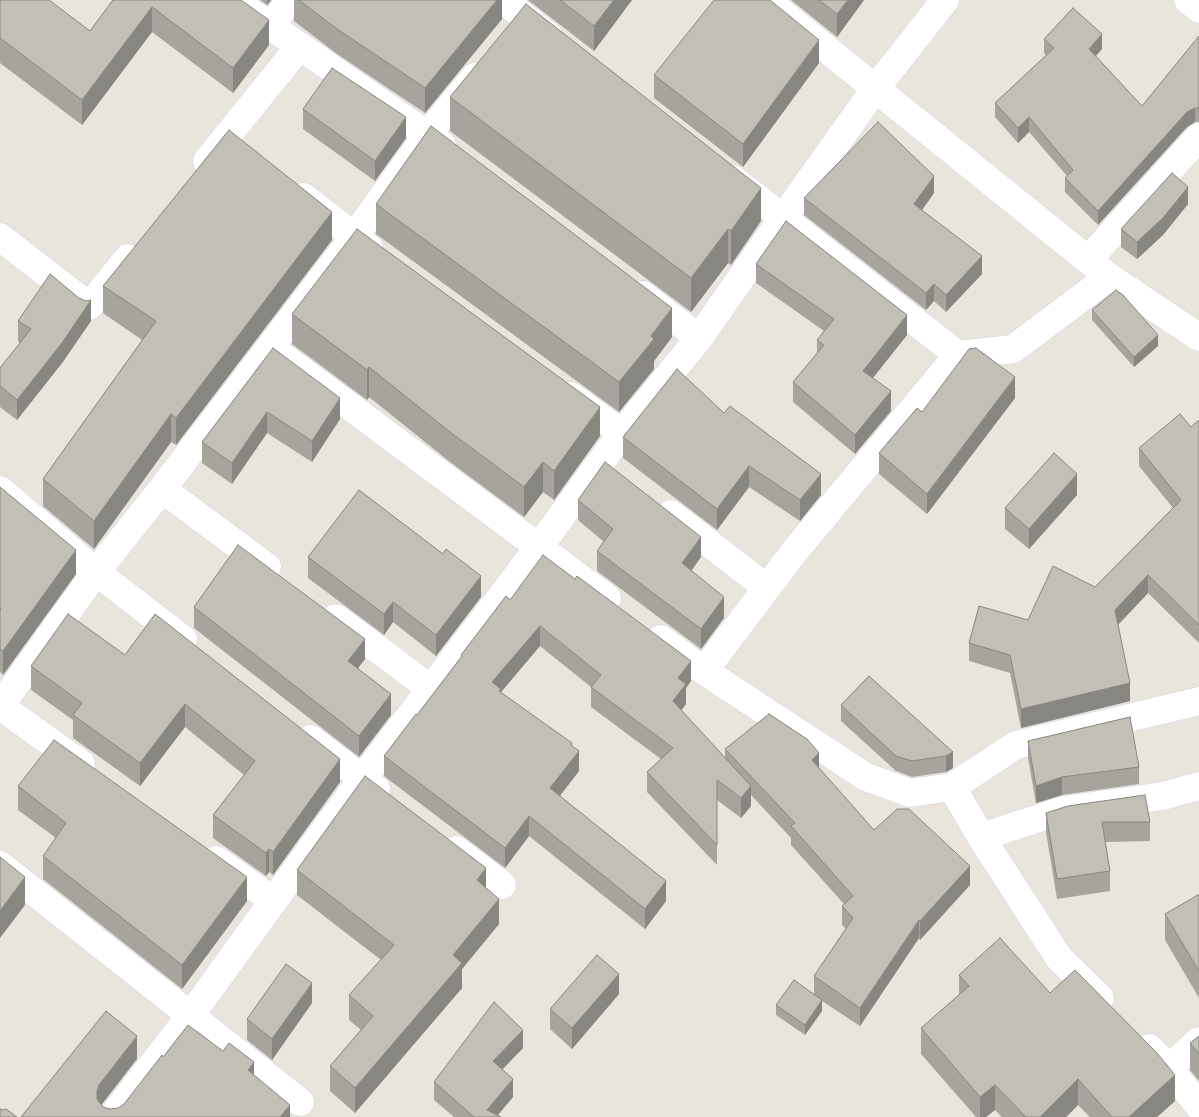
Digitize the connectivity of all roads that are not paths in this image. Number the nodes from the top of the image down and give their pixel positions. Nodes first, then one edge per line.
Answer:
1 (233, 0) edge
2 (290, 0) edge
3 (503, 0) edge
4 (766, 0) edge
5 (945, 0) edge
6 (1188, 0) edge
7 (1199, 9) edge
8 (524, 16) junction
9 (270, 26) junction
10 (506, 38) edge
11 (299, 47) junction
12 (571, 53) edge
13 (488, 61) edge
14 (875, 89) junction
15 (428, 134) junction
16 (227, 136) junction
17 (1199, 137) edge
18 (250, 154) edge
19 (460, 158) edge
20 (712, 163) edge
21 (190, 182) edge
22 (287, 184) edge
23 (783, 218) junction
24 (146, 236) edge
25 (0, 237) edge
26 (354, 238) junction
27 (386, 260) edge
28 (1088, 260) junction
29 (1109, 277) junction
30 (620, 278) edge
31 (700, 338) junction
32 (1199, 338) edge
33 (270, 347) junction
34 (958, 355) junction
35 (551, 381) edge
36 (622, 433) junction
37 (162, 489) junction
38 (0, 490) edge
39 (649, 497) edge
40 (539, 547) junction
41 (96, 572) junction
42 (288, 583) edge
43 (767, 588) junction
44 (320, 606) edge
45 (200, 653) edge
46 (704, 671) junction
47 (431, 689) junction
48 (1199, 701) edge
49 (0, 706) edge
50 (293, 725) edge
51 (97, 775) edge
52 (362, 779) junction
53 (1199, 786) edge
54 (952, 787) junction
55 (393, 803) edge
56 (981, 837) junction
57 (440, 838) edge
58 (193, 844) edge
59 (0, 865) edge
60 (502, 885) dead end
61 (274, 901) junction
62 (1114, 1013) edge
63 (190, 1016) junction
64 (1135, 1034) edge
65 (1199, 1041) edge
66 (1169, 1068) junction
67 (300, 1102) dead end
68 (1199, 1106) edge
69 (112, 1117) edge

1 - 9 street
2 - 9 street
3 - 8 street
4 - 14 street
5 - 14 street
6 - 7 street
8 - 10 street
8 - 12 street
9 - 11 street
11 - 15 street
11 - 16 street
13 - 15 street
14 - 23 street
14 - 28 street
15 - 19 street
15 - 26 street
16 - 18 street
16 - 21 street
17 - 28 street
20 - 23 street
22 - 26 street
23 - 31 street
23 - 34 street
24 - 25 street
26 - 27 street
26 - 33 street
28 - 29 street
29 - 32 street
29 - 34 street
30 - 31 street
31 - 36 street
33 - 37 street
33 - 40 street
34 - 43 street
35 - 36 street
36 - 40 street
37 - 41 street
37 - 42 street
38 - 41 street
39 - 43 street
40 - 46 street
40 - 47 street
41 - 45 street
41 - 49 street
43 - 46 street
44 - 47 street
46 - 54 street
47 - 52 street
48 - 54 street
49 - 51 street
50 - 52 street
52 - 55 street
52 - 61 street
53 - 56 street
54 - 56 street
56 - 62 street
57 - 60 street
58 - 61 street
59 - 63 street
61 - 63 street
63 - 67 street
63 - 69 street
64 - 66 street
65 - 66 street
66 - 68 street

